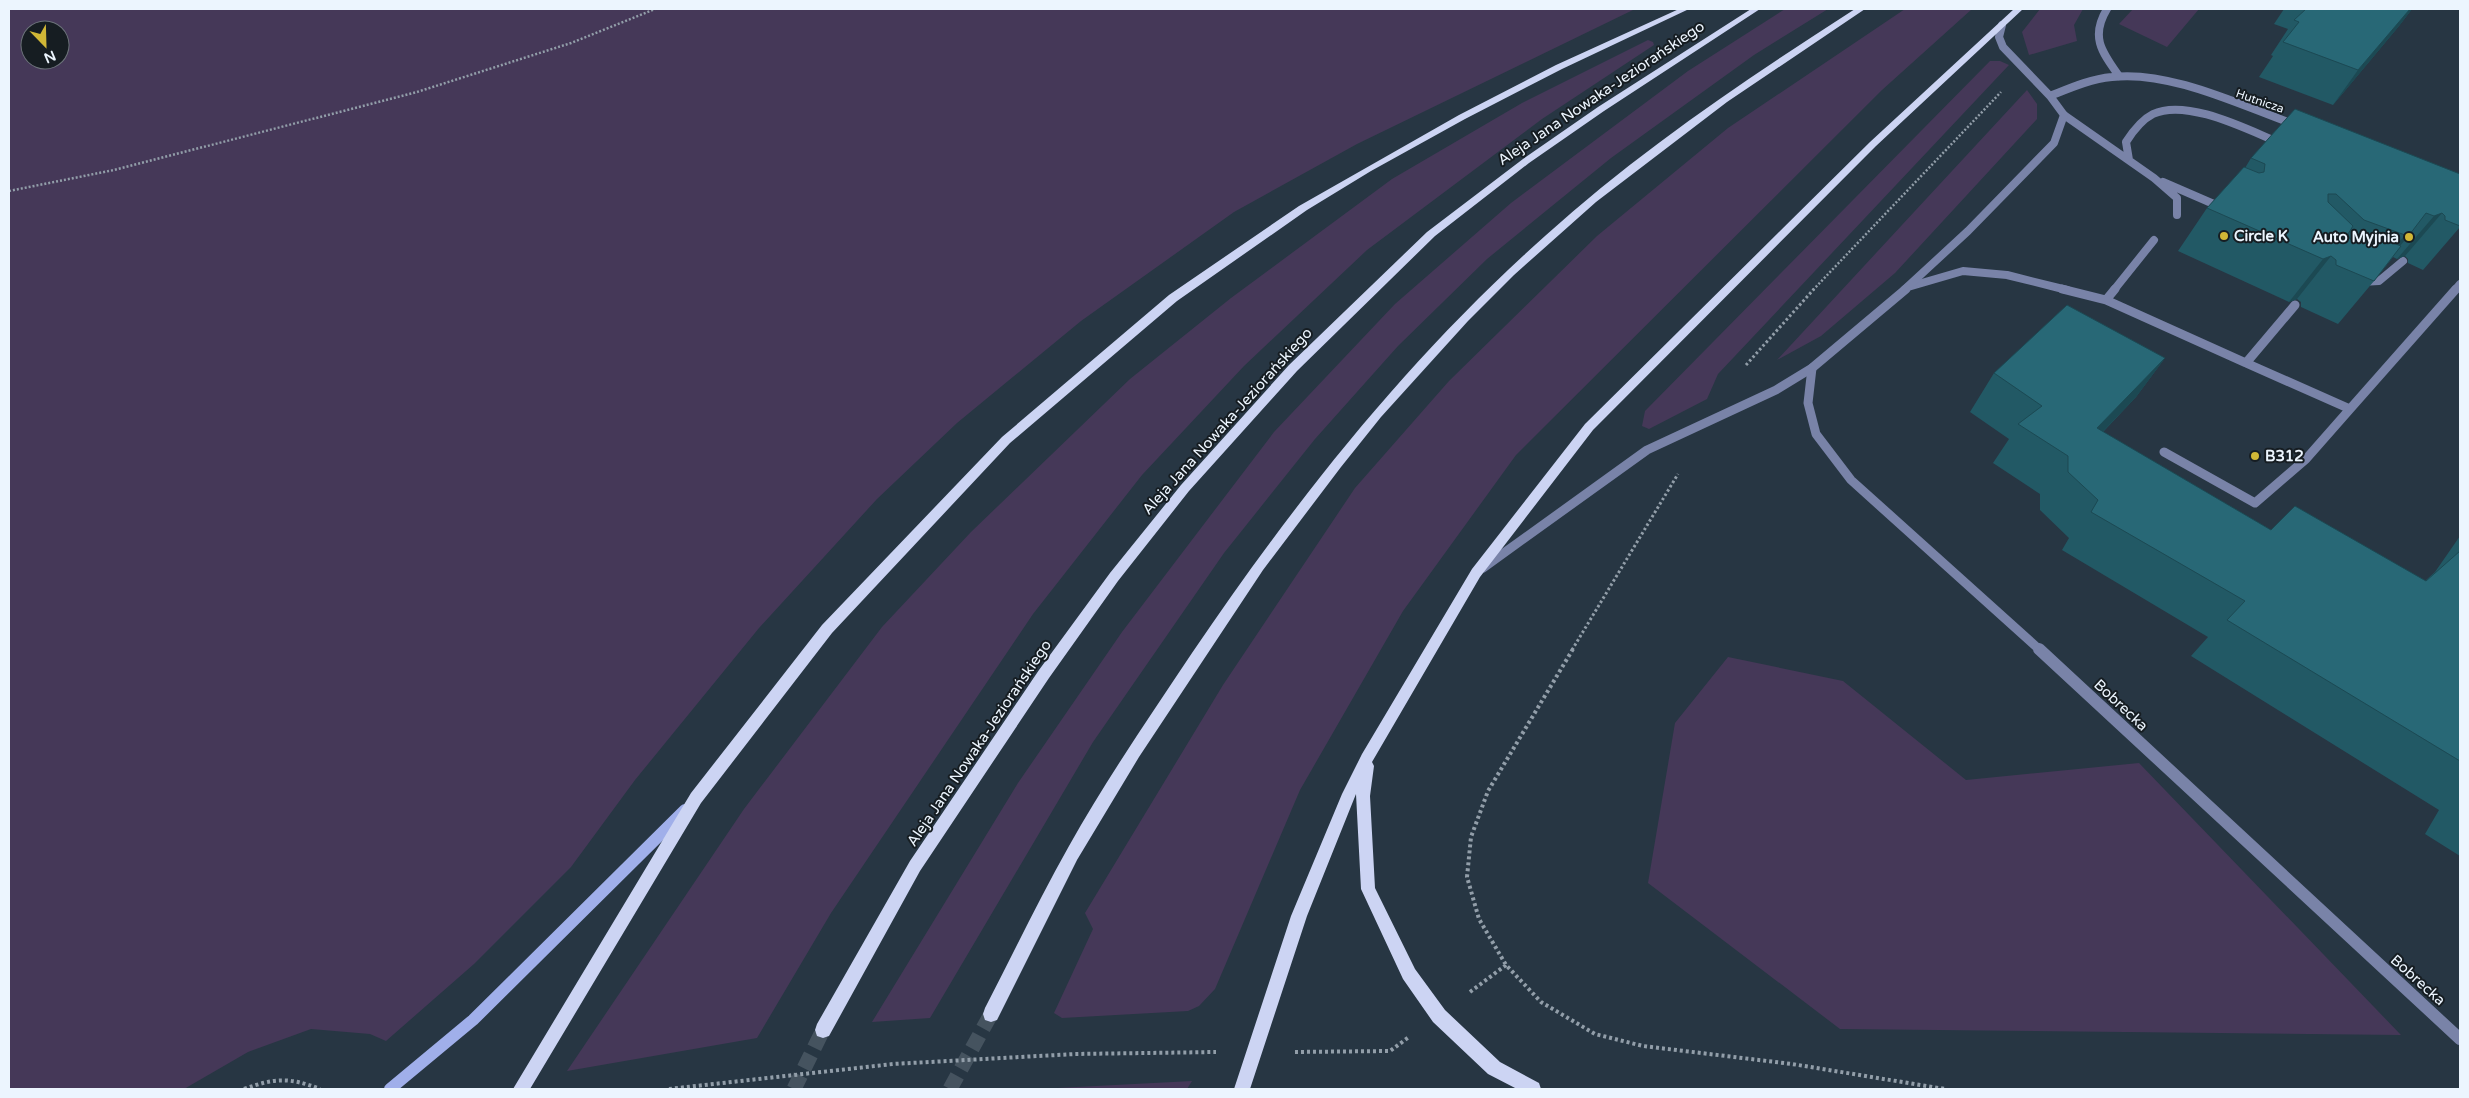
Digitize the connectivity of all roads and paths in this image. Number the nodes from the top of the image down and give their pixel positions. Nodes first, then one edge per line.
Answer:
1 (655, 9) edge
2 (1685, 9) edge
3 (1756, 9) edge
4 (1861, 9) edge
5 (2019, 9) edge
6 (2107, 9) edge
7 (2002, 25) junction
8 (2028, 73) junction
9 (2119, 76) junction
10 (2050, 96) junction
11 (2064, 115) junction
12 (2302, 127) edge
13 (2286, 145) edge
14 (2128, 160) junction
15 (2154, 178) junction
16 (9, 191) edge
17 (2230, 212) edge
18 (2177, 215) dead end
19 (2154, 240) dead end
20 (2403, 261) edge
21 (2352, 279) edge
22 (2460, 284) edge
23 (1908, 287) junction
24 (2106, 300) junction
25 (2296, 305) dead end
26 (2246, 363) junction
27 (1744, 368) dead end
28 (1812, 368) junction
29 (2350, 409) junction
30 (2164, 452) dead end
31 (1681, 470) dead end
32 (1476, 573) junction
33 (1368, 758) junction
34 (696, 798) junction
35 (1506, 965) junction
36 (990, 1014) tunnel mouth
37 (1439, 1016) junction
38 (823, 1030) tunnel mouth
39 (2460, 1039) edge
40 (1252, 1052) junction
41 (244, 1089) edge
42 (320, 1089) edge
43 (390, 1089) edge
44 (521, 1089) edge
45 (668, 1089) edge
46 (1242, 1089) edge
47 (1533, 1089) edge
48 (1945, 1089) edge

1 - 16 path
2 - 34 main road
3 - 38 main road, Aleja Jana Nowaka-Jeziorańskiego
4 - 36 main road
5 - 7 main road
6 - 9 street
7 - 8 street
7 - 32 main road
8 - 10 street
8 - 27 path
9 - 10 street, Hutnicza
9 - 12 street, Hutnicza
10 - 11 street
11 - 14 street
11 - 23 street
13 - 14 street
14 - 15 street
15 - 17 street
15 - 18 street
19 - 24 street
20 - 21 street
22 - 29 street
23 - 24 street
23 - 28 street
24 - 26 street
25 - 26 street
26 - 29 street
28 - 32 street
28 - 39 street, Bobrecka
29 - 30 street
31 - 35 path
32 - 33 main road
33 - 37 main road
33 - 40 main road
34 - 43 main road
34 - 44 main road
35 - 37 path
35 - 48 path
37 - 40 path
37 - 47 main road
40 - 45 path
40 - 46 main road
41 - 42 path

